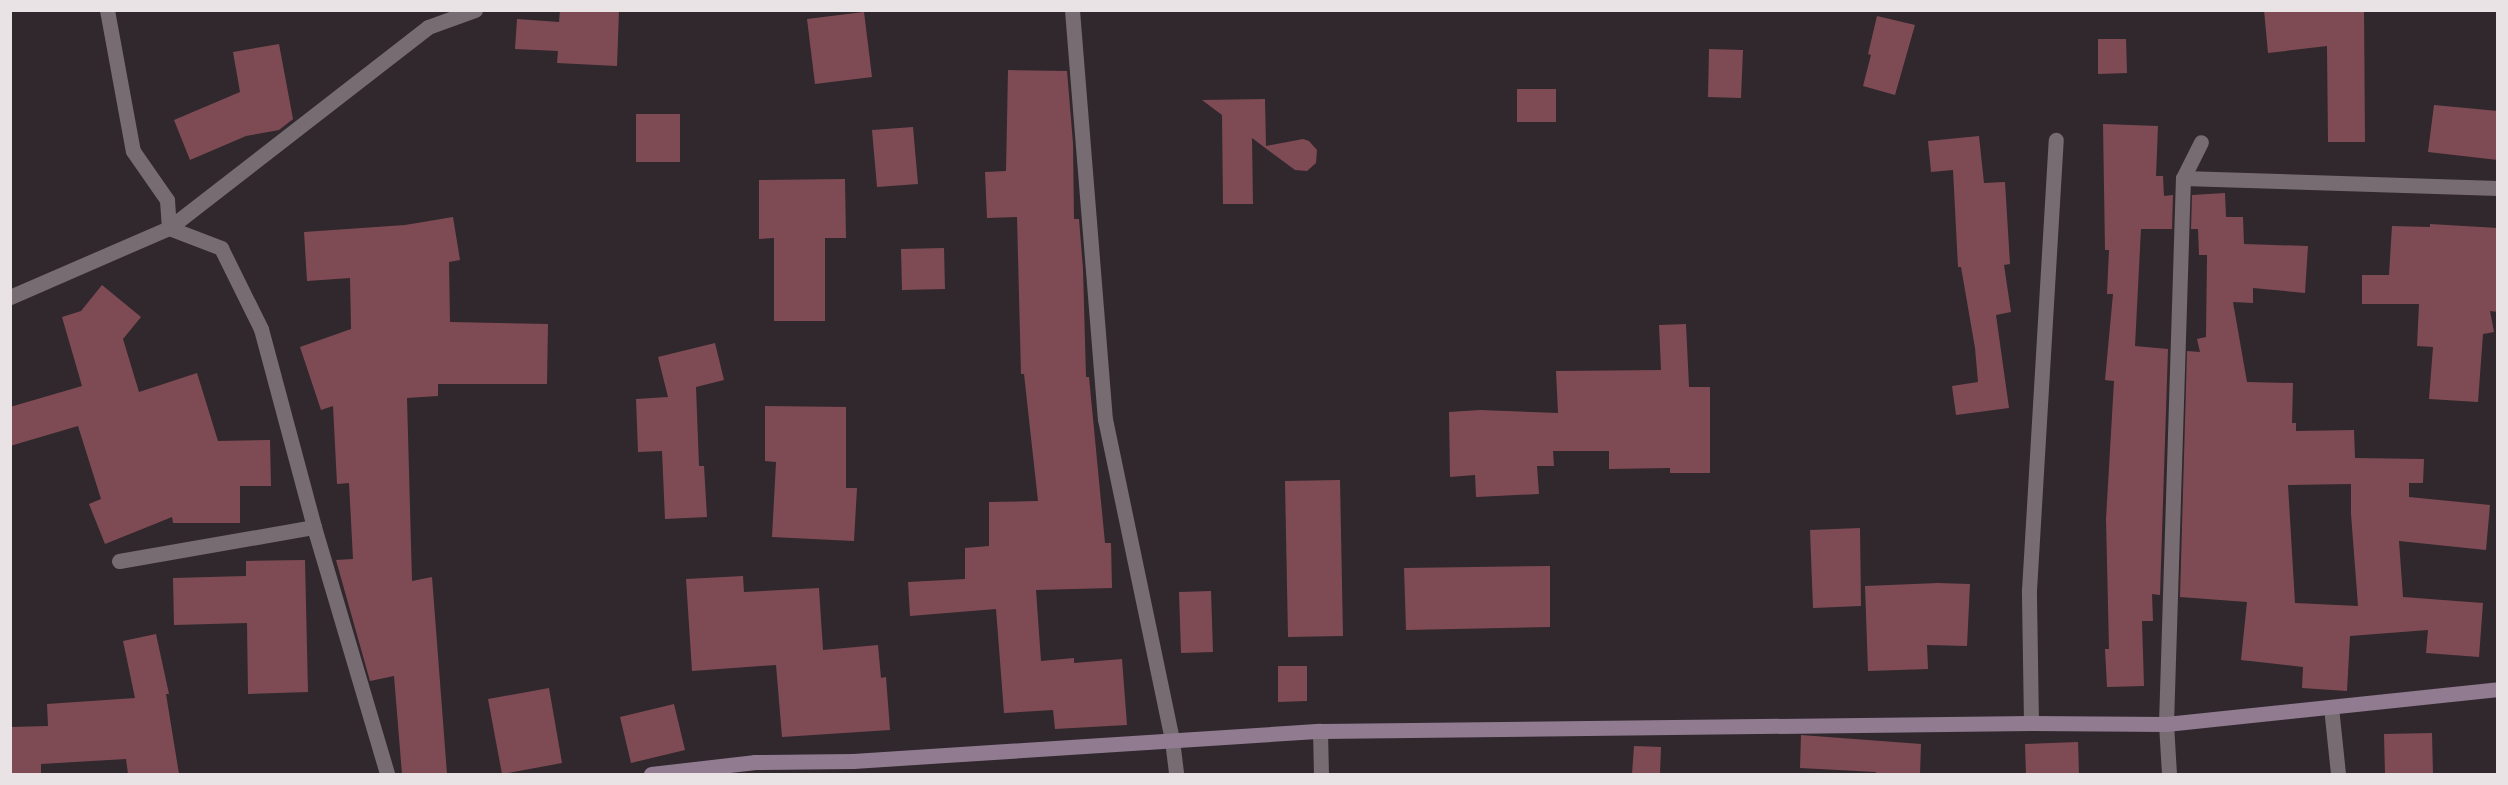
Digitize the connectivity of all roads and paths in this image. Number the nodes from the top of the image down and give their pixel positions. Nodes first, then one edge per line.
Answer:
1 (107, 10) edge
2 (475, 10) edge
3 (1072, 10) edge
4 (2056, 140) dead end
5 (2202, 142) dead end
6 (2183, 178) junction
7 (2498, 188) edge
8 (169, 228) junction
9 (10, 297) edge
10 (314, 527) junction
11 (119, 561) dead end
12 (2498, 689) edge
13 (2331, 707) junction
14 (2031, 723) junction
15 (2166, 724) junction
16 (1320, 731) junction
17 (1172, 740) junction
18 (671, 773) edge
19 (387, 774) edge
20 (651, 774) edge
21 (1176, 774) edge
22 (1321, 774) edge
23 (2169, 774) edge
24 (2338, 774) edge

1 - 8 street
2 - 8 street
3 - 17 street
4 - 14 street
5 - 6 street
6 - 7 street
6 - 15 street
8 - 9 street
8 - 10 street
10 - 11 street
10 - 19 street
12 - 13 street
13 - 15 street
13 - 24 street
14 - 15 street
14 - 16 street
15 - 23 street
16 - 17 street
16 - 22 street
17 - 18 street
17 - 21 street
18 - 20 street

